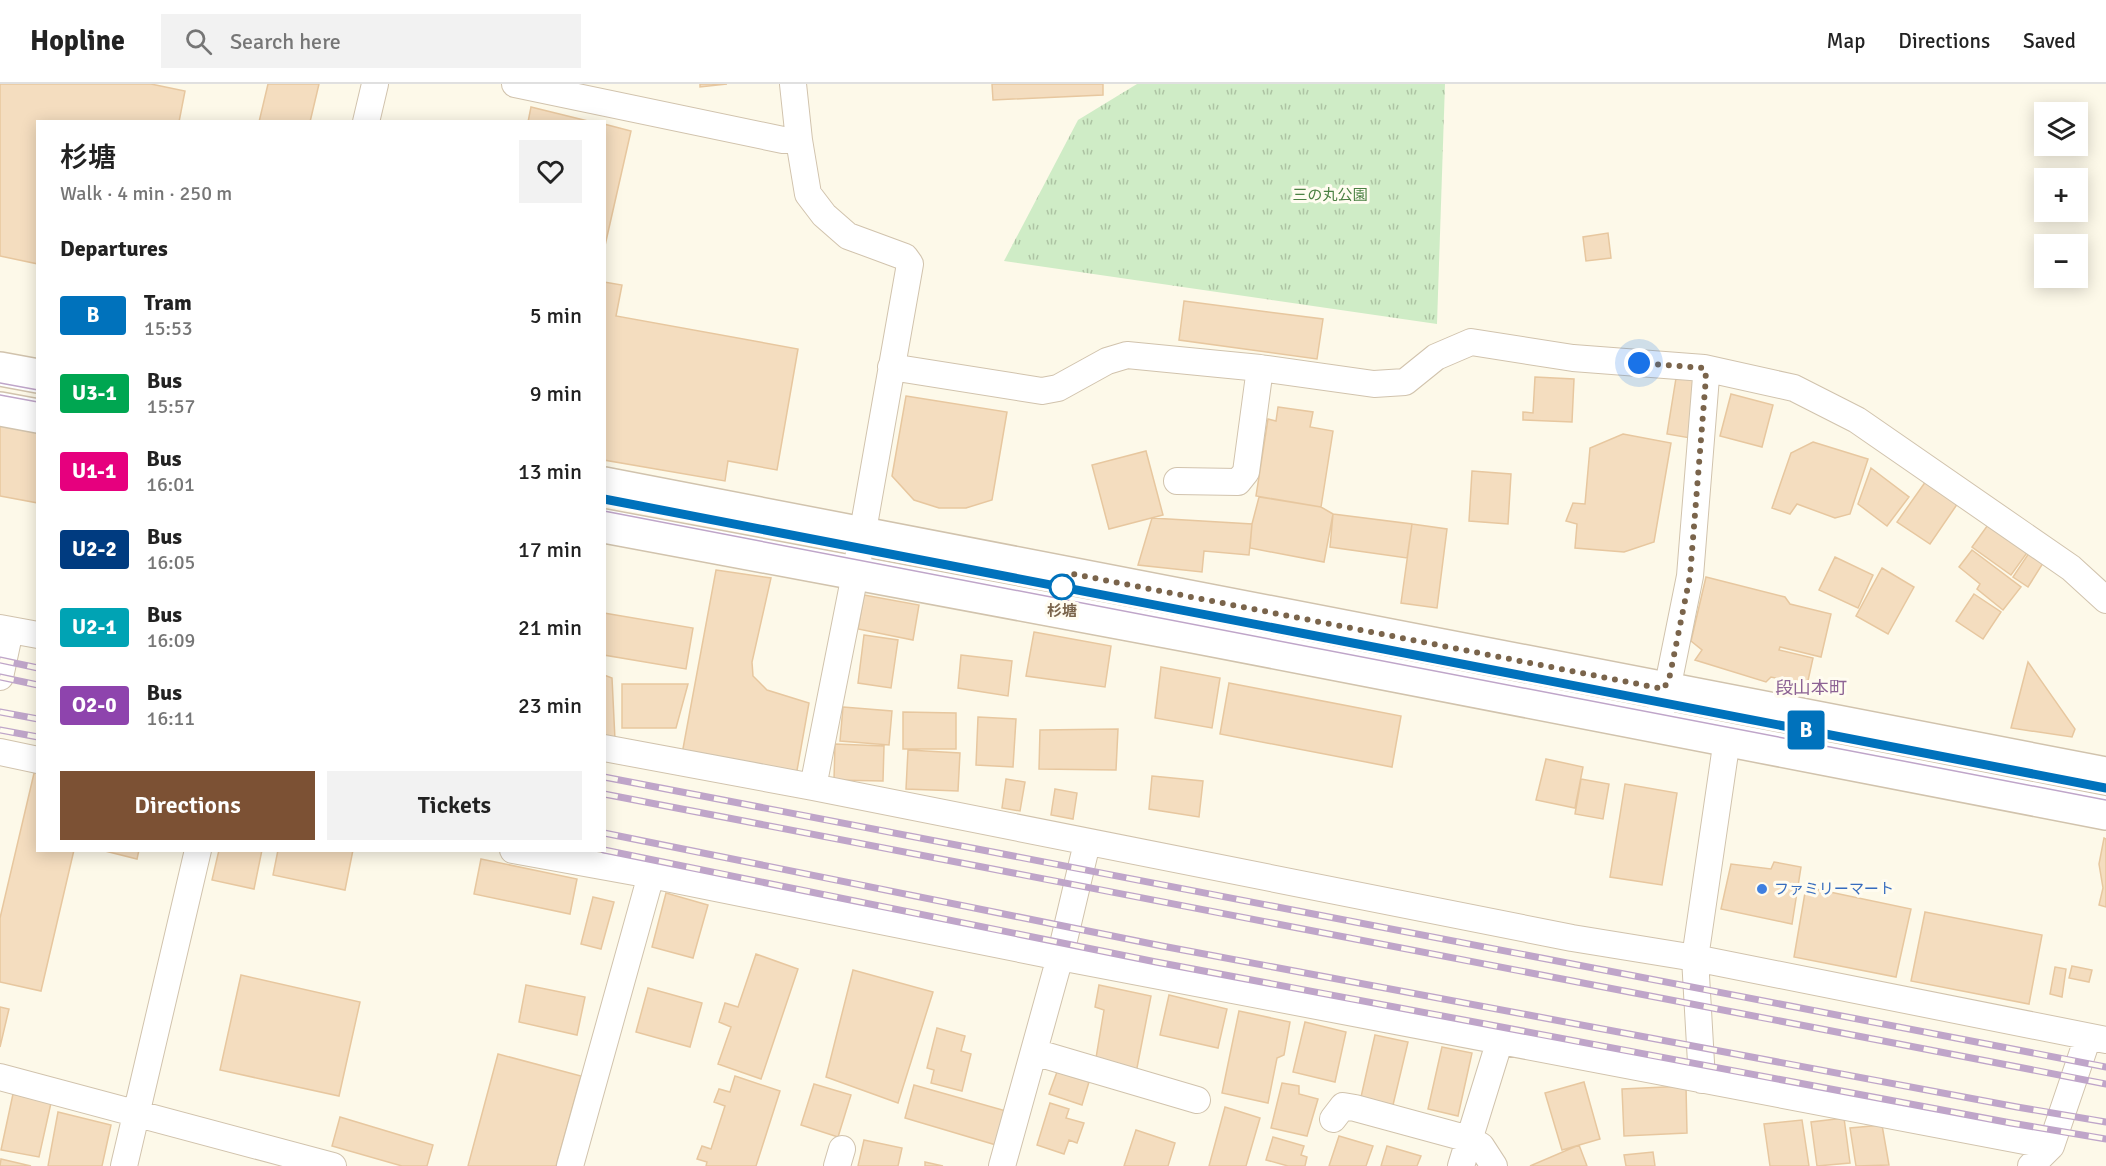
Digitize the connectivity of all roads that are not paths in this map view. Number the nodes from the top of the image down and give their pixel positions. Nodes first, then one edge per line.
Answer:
1 (375, 84) edge
2 (515, 84) edge
3 (793, 84) edge
4 (366, 120) edge
5 (799, 140) junction
6 (891, 367) junction
7 (1260, 368) junction
8 (1704, 368) junction
9 (0, 369) edge
10 (36, 376) edge
11 (0, 409) edge
12 (36, 416) edge
13 (1177, 481) dead end
14 (606, 484) edge
15 (606, 526) edge
16 (862, 533) junction
17 (855, 572) junction
18 (2106, 600) edge
19 (5, 629) edge
20 (36, 635) edge
21 (0, 676) edge
22 (1664, 689) junction
23 (1659, 726) junction
24 (1727, 739) junction
25 (606, 748) edge
26 (0, 752) edge
27 (36, 760) edge
28 (2106, 774) edge
29 (813, 787) junction
30 (2106, 813) edge
31 (1087, 843) junction
32 (198, 852) edge
33 (524, 852) edge
34 (651, 875) junction
35 (1060, 957) junction
36 (1695, 958) junction
37 (2097, 1038) edge
38 (1500, 1040) junction
39 (1034, 1052) junction
40 (0, 1077) edge
41 (1702, 1080) junction
42 (1197, 1100) dead end
43 (138, 1113) junction
44 (1333, 1119) dead end
45 (1469, 1138) junction
46 (2051, 1146) junction
47 (124, 1166) edge
48 (333, 1166) edge
49 (570, 1166) edge
50 (1002, 1166) edge
51 (1461, 1166) edge
52 (1494, 1166) edge
53 (2031, 1166) edge

1 - 4 street
2 - 5 street
3 - 5 street
5 - 6 street
6 - 7 street
6 - 16 street
7 - 8 street
7 - 13 street
8 - 18 street
8 - 22 street
9 - 10 street
11 - 12 street
14 - 16 street
15 - 17 street
16 - 17 street
16 - 22 street
17 - 23 street
17 - 29 street
19 - 20 street
19 - 21 street
22 - 23 street
22 - 28 street
23 - 24 street
24 - 30 street
24 - 36 street
25 - 29 street
26 - 27 street
29 - 31 street
31 - 35 street
31 - 36 street
32 - 43 street
33 - 34 street
34 - 35 street
34 - 49 street
35 - 38 street
35 - 39 street
36 - 37 street
36 - 41 street
37 - 46 street
38 - 41 street
38 - 45 street
39 - 42 street
39 - 50 street
40 - 43 street
41 - 46 street
43 - 47 street
43 - 48 street
44 - 45 street
45 - 51 street
45 - 52 street
46 - 53 street

